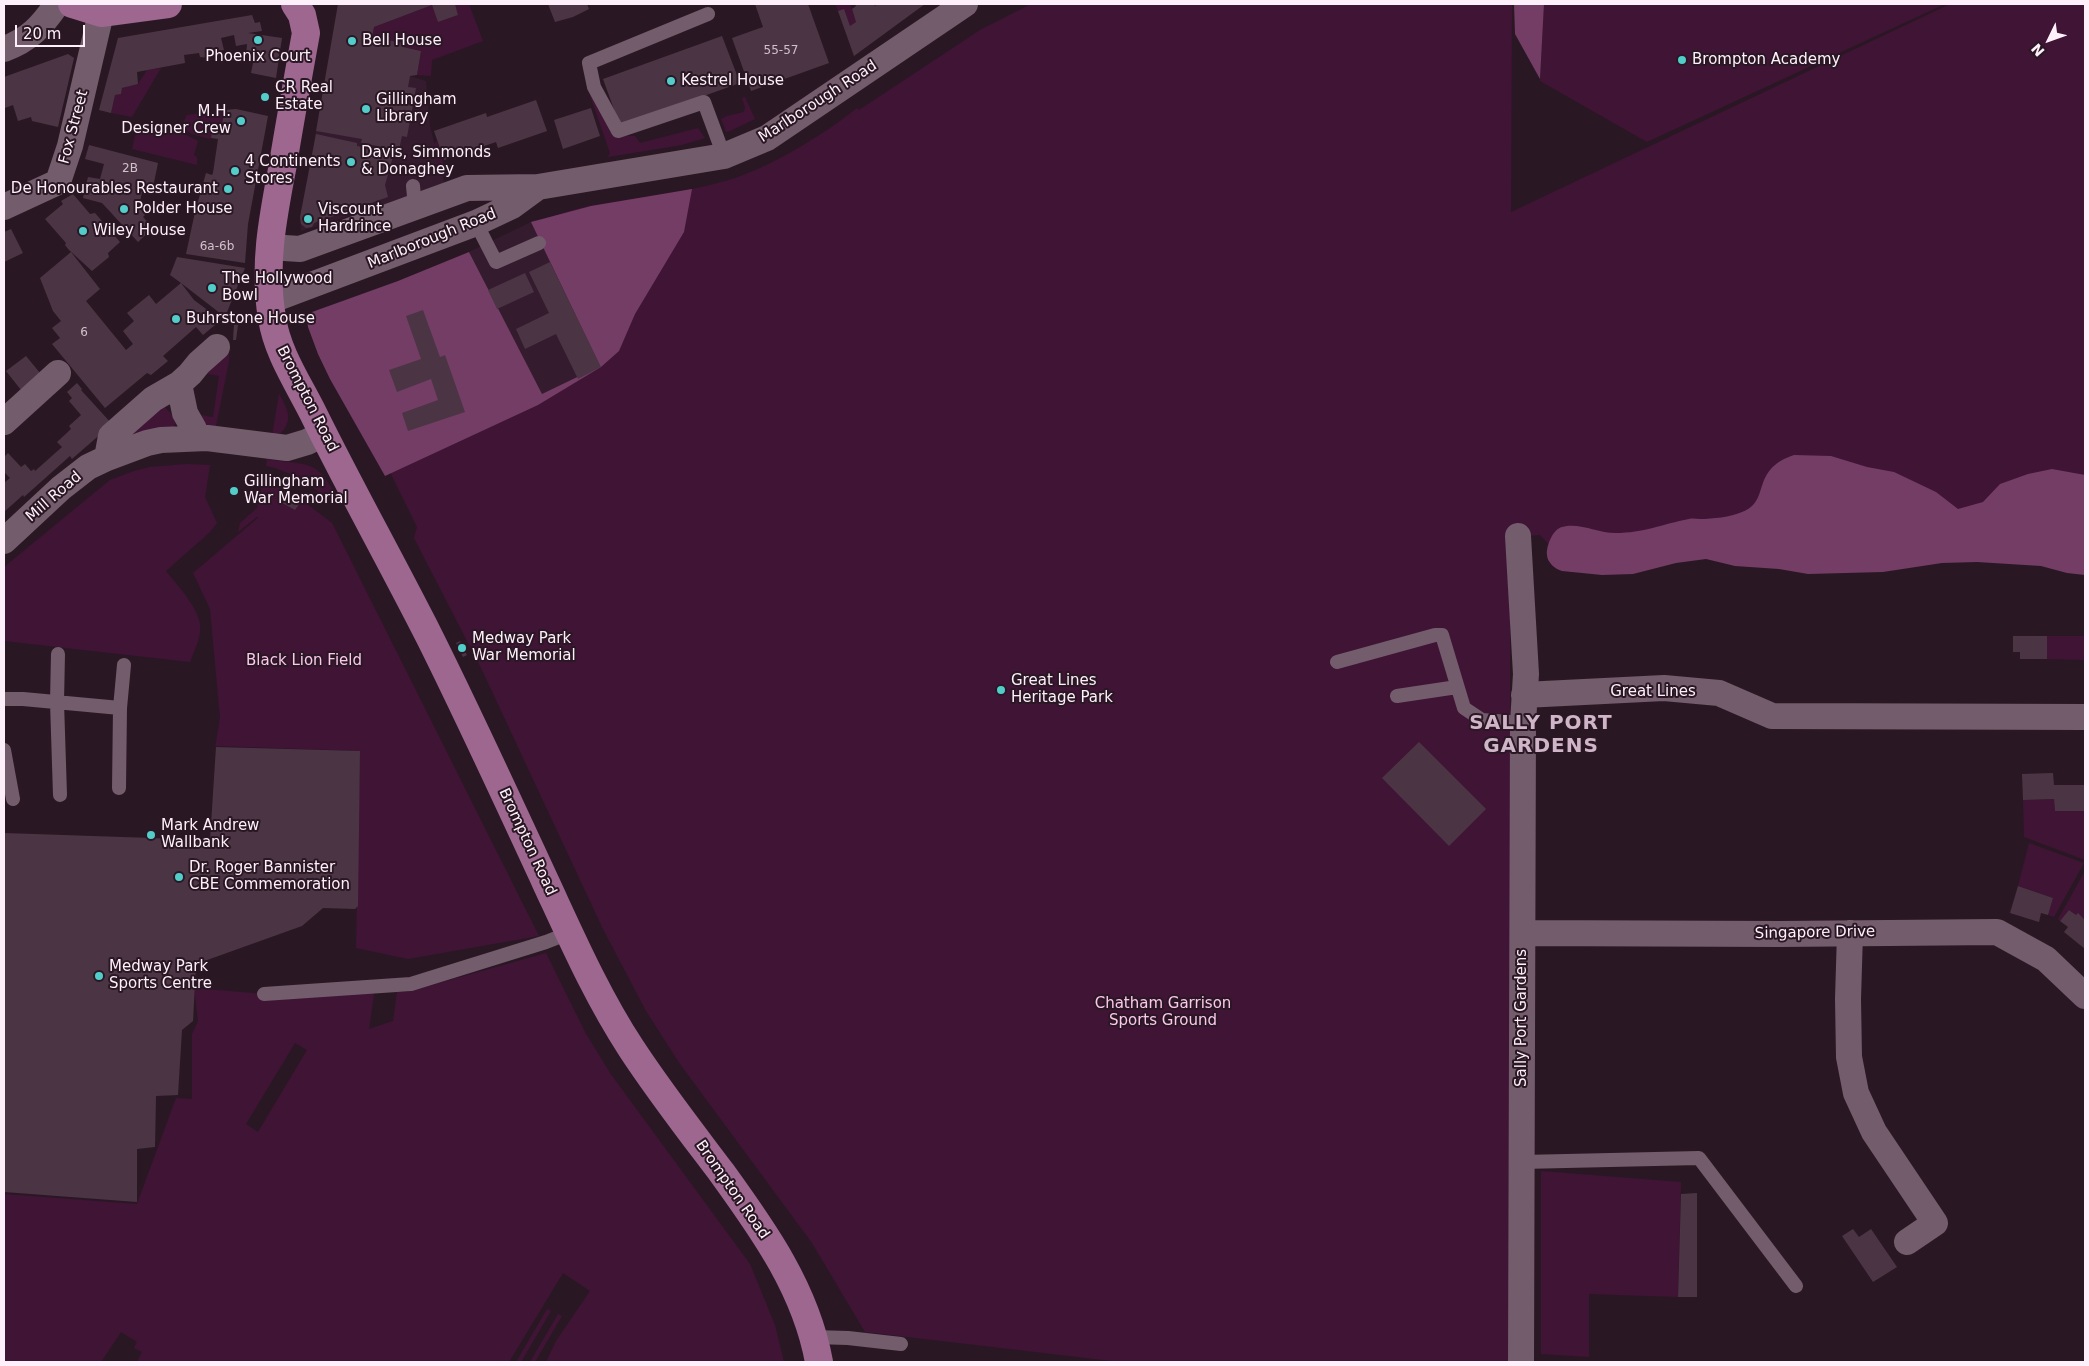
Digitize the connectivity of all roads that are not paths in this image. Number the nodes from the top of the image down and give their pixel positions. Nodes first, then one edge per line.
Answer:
1 (57, 4) edge
2 (72, 4) edge
3 (168, 4) edge
4 (295, 4) edge
5 (965, 4) edge
6 (101, 13) junction
7 (708, 14) dead end
8 (4, 49) edge
9 (724, 156) junction
10 (538, 187) junction
11 (4, 207) edge
12 (476, 224) junction
13 (539, 243) dead end
14 (311, 245) junction
15 (269, 247) junction
16 (321, 282) junction
17 (269, 301) junction
18 (217, 346) dead end
19 (58, 373) dead end
20 (179, 384) junction
21 (4, 422) edge
22 (323, 434) junction
23 (194, 438) junction
24 (107, 458) junction
25 (1518, 536) dead end
26 (4, 541) edge
27 (58, 654) dead end
28 (1337, 662) dead end
29 (124, 665) dead end
30 (1525, 684) junction
31 (1457, 686) junction
32 (1397, 696) dead end
33 (4, 699) edge
34 (56, 702) junction
35 (120, 708) junction
36 (2085, 717) edge
37 (1523, 723) junction
38 (4, 750) edge
39 (119, 788) dead end
40 (60, 795) dead end
41 (13, 799) dead end
42 (568, 933) junction
43 (1522, 933) junction
44 (1850, 933) junction
45 (264, 994) dead end
46 (2085, 996) edge
47 (1522, 1162) junction
48 (1907, 1242) dead end
49 (1796, 1286) dead end
50 (901, 1344) dead end
51 (816, 1350) edge
52 (1521, 1362) edge

1 - 8 street
2 - 6 main road
3 - 6 main road
4 - 15 main road, Brompton Road
5 - 9 street, Marlborough Road
6 - 11 street, Fox Street
7 - 9 lane
9 - 10 street, Marlborough Road
10 - 12 street, Marlborough Road
10 - 14 street, Marlborough Road
12 - 13 lane
12 - 16 street, Marlborough Road
14 - 15 street, Marlborough Road
14 - 16 street
15 - 17 main road, Brompton Road
16 - 17 street, Marlborough Road
17 - 22 main road, Brompton Road
18 - 20 street
19 - 21 street
20 - 23 street
20 - 24 street
22 - 23 street, Mill Road
22 - 42 main road, Brompton Road
23 - 24 street, Mill Road
24 - 26 street, Mill Road
25 - 30 street, Sally Port Gardens
27 - 34 lane
28 - 31 lane
29 - 35 lane
30 - 36 street, Great Lines
30 - 37 street, Sally Port Gardens
31 - 32 lane
31 - 37 lane
33 - 34 lane
34 - 35 lane
34 - 40 lane
35 - 39 lane
37 - 43 street, Sally Port Gardens
38 - 41 lane
42 - 45 lane
42 - 51 main road, Brompton Road
43 - 44 street, Singapore Drive
43 - 47 street, Sally Port Gardens
44 - 46 street, Singapore Drive
44 - 48 street
47 - 49 lane
47 - 52 street, Sally Port Gardens
50 - 51 lane

